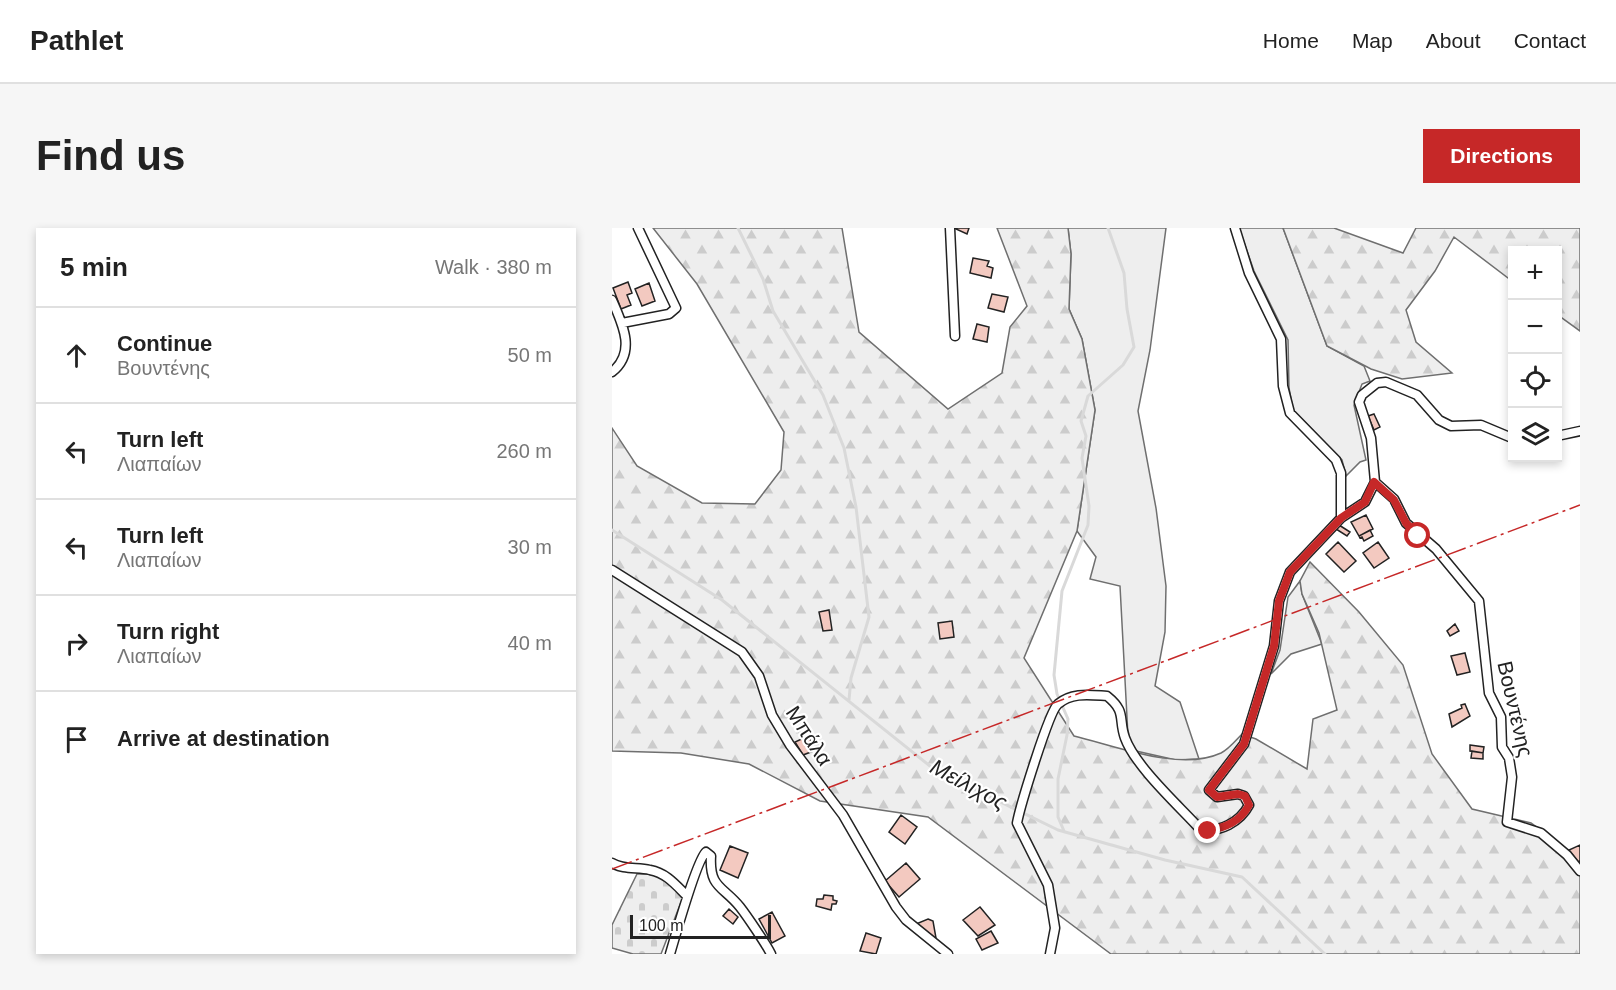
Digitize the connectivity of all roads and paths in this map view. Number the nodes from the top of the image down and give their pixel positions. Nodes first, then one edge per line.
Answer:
1 (638, 228) edge
2 (950, 228) edge
3 (1235, 228) edge
4 (612, 300) edge
5 (622, 323) junction
6 (955, 336) dead end
7 (612, 372) edge
8 (1580, 431) edge
9 (1562, 435) edge
10 (1508, 436) edge
11 (1374, 482) junction
12 (1341, 518) junction
13 (612, 570) edge
14 (612, 863) edge
15 (1580, 871) edge
16 (686, 895) junction
17 (670, 954) edge
18 (771, 954) edge
19 (948, 954) edge
20 (1050, 954) edge

1 - 5 street
2 - 6 street
3 - 12 street
4 - 5 street
5 - 7 street
8 - 9 street
10 - 11 street
11 - 12 street
11 - 15 street, Βουντένης
12 - 20 street
13 - 19 street, Μπάλα
14 - 16 street
16 - 17 street
16 - 18 street

